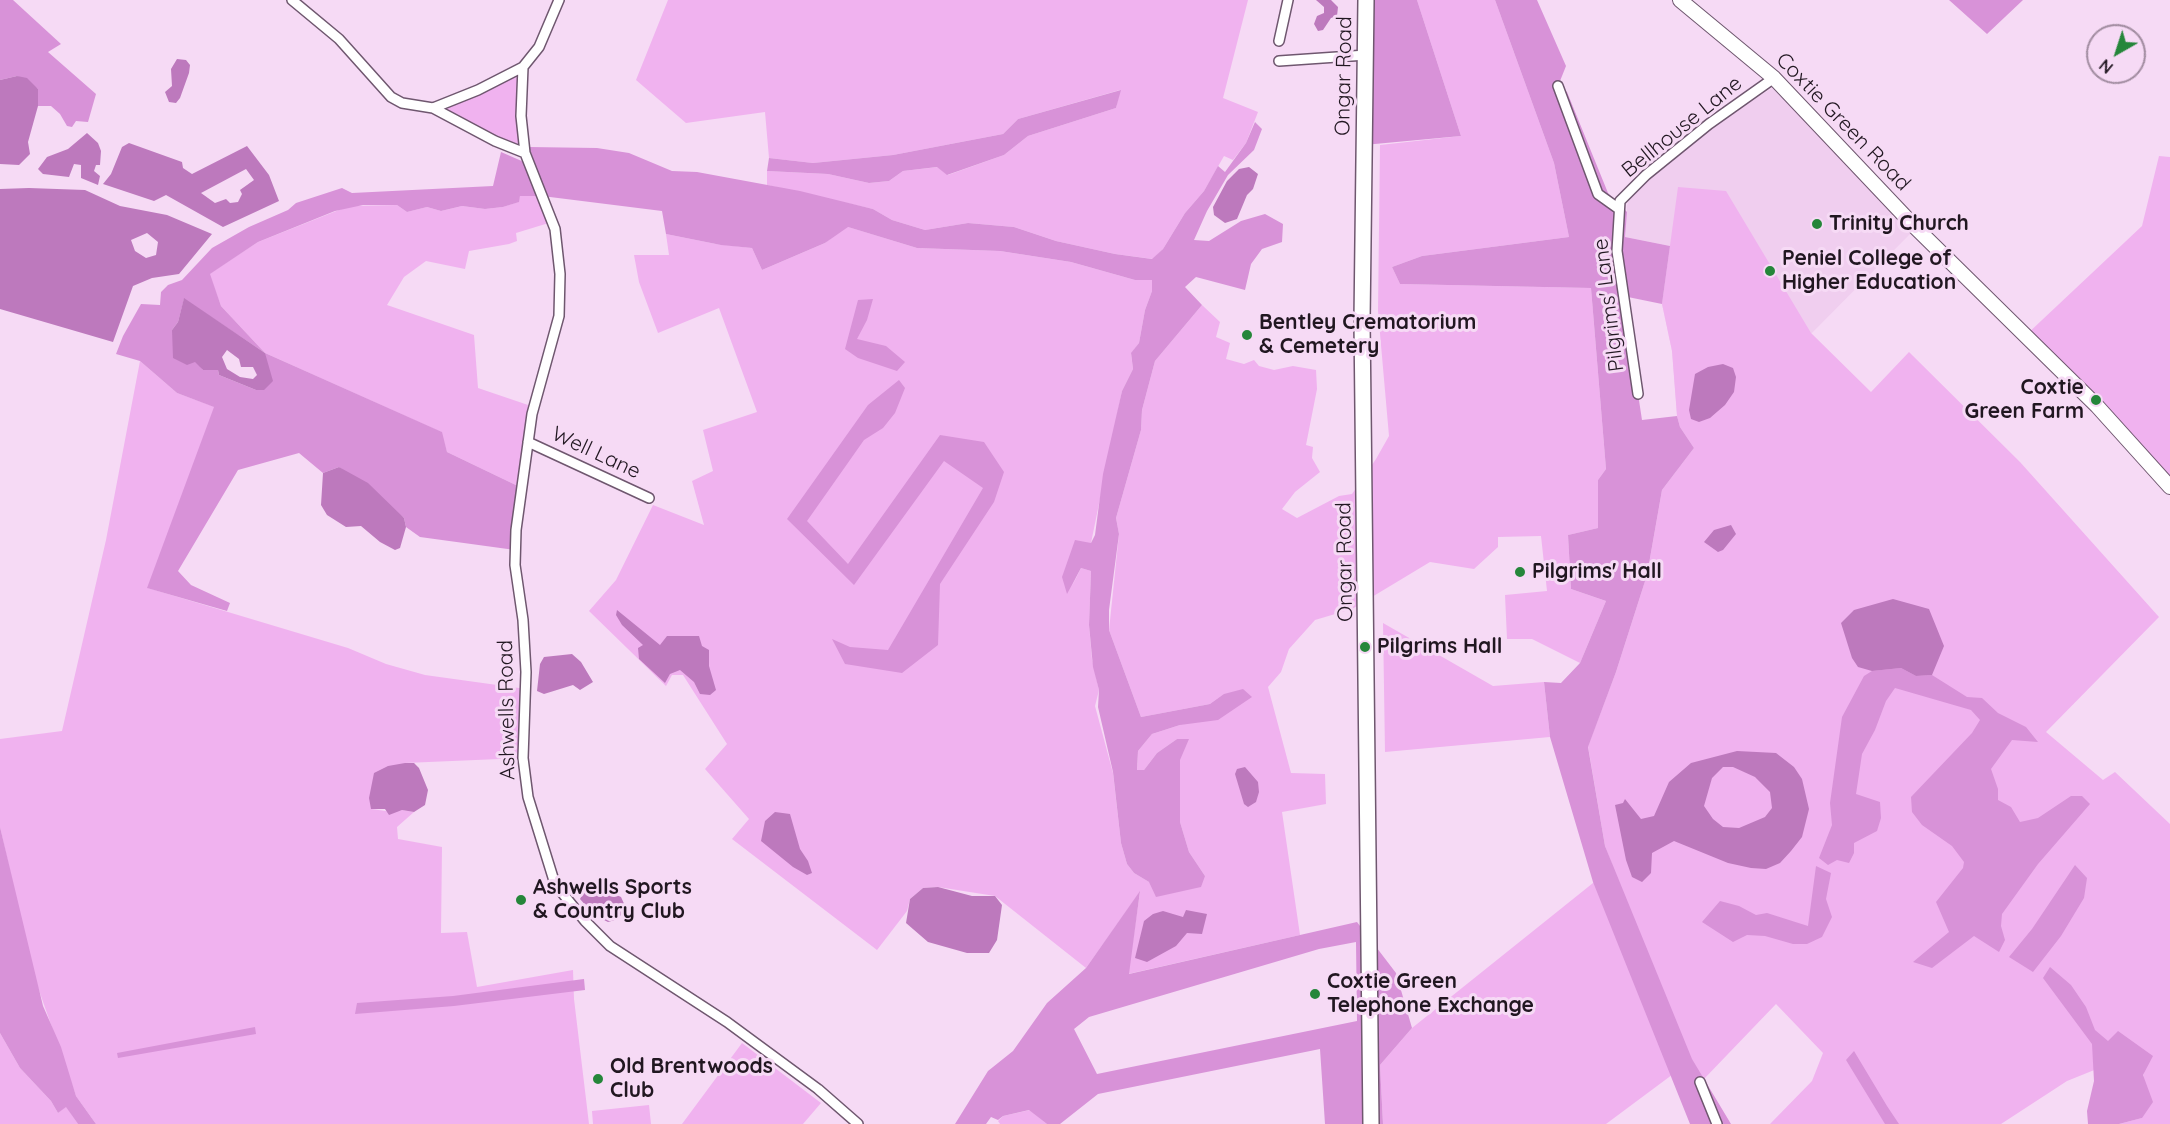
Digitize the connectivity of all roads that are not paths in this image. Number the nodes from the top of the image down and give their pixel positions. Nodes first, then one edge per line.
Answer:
1 (292, 0) edge
2 (560, 0) edge
3 (1288, 0) edge
4 (1366, 0) edge
5 (1680, 0) edge
6 (1279, 41) dead end
7 (1366, 55) junction
8 (1279, 61) dead end
9 (523, 67) junction
10 (1774, 78) junction
11 (1558, 86) dead end
12 (433, 108) junction
13 (525, 153) junction
14 (1619, 209) junction
15 (1638, 394) dead end
16 (528, 441) junction
17 (2170, 487) edge
18 (649, 498) dead end
19 (1700, 1082) dead end
20 (858, 1124) edge
21 (1371, 1124) edge
22 (1717, 1124) edge

1 - 12 street
2 - 9 street
3 - 6 street
4 - 7 main road, Ongar Road
5 - 10 street, Coxtie Green Road
7 - 8 street
7 - 21 main road, Ongar Road
9 - 12 street
9 - 13 street, Ashwells Road
10 - 14 street, Bellhouse Lane
10 - 17 street, Coxtie Green Road
11 - 14 street, Pilgrims' Lane
12 - 13 street
13 - 16 street, Ashwells Road
14 - 15 street, Pilgrims' Lane
16 - 18 street, Well Lane
16 - 20 street, Ashwells Road
19 - 22 street

